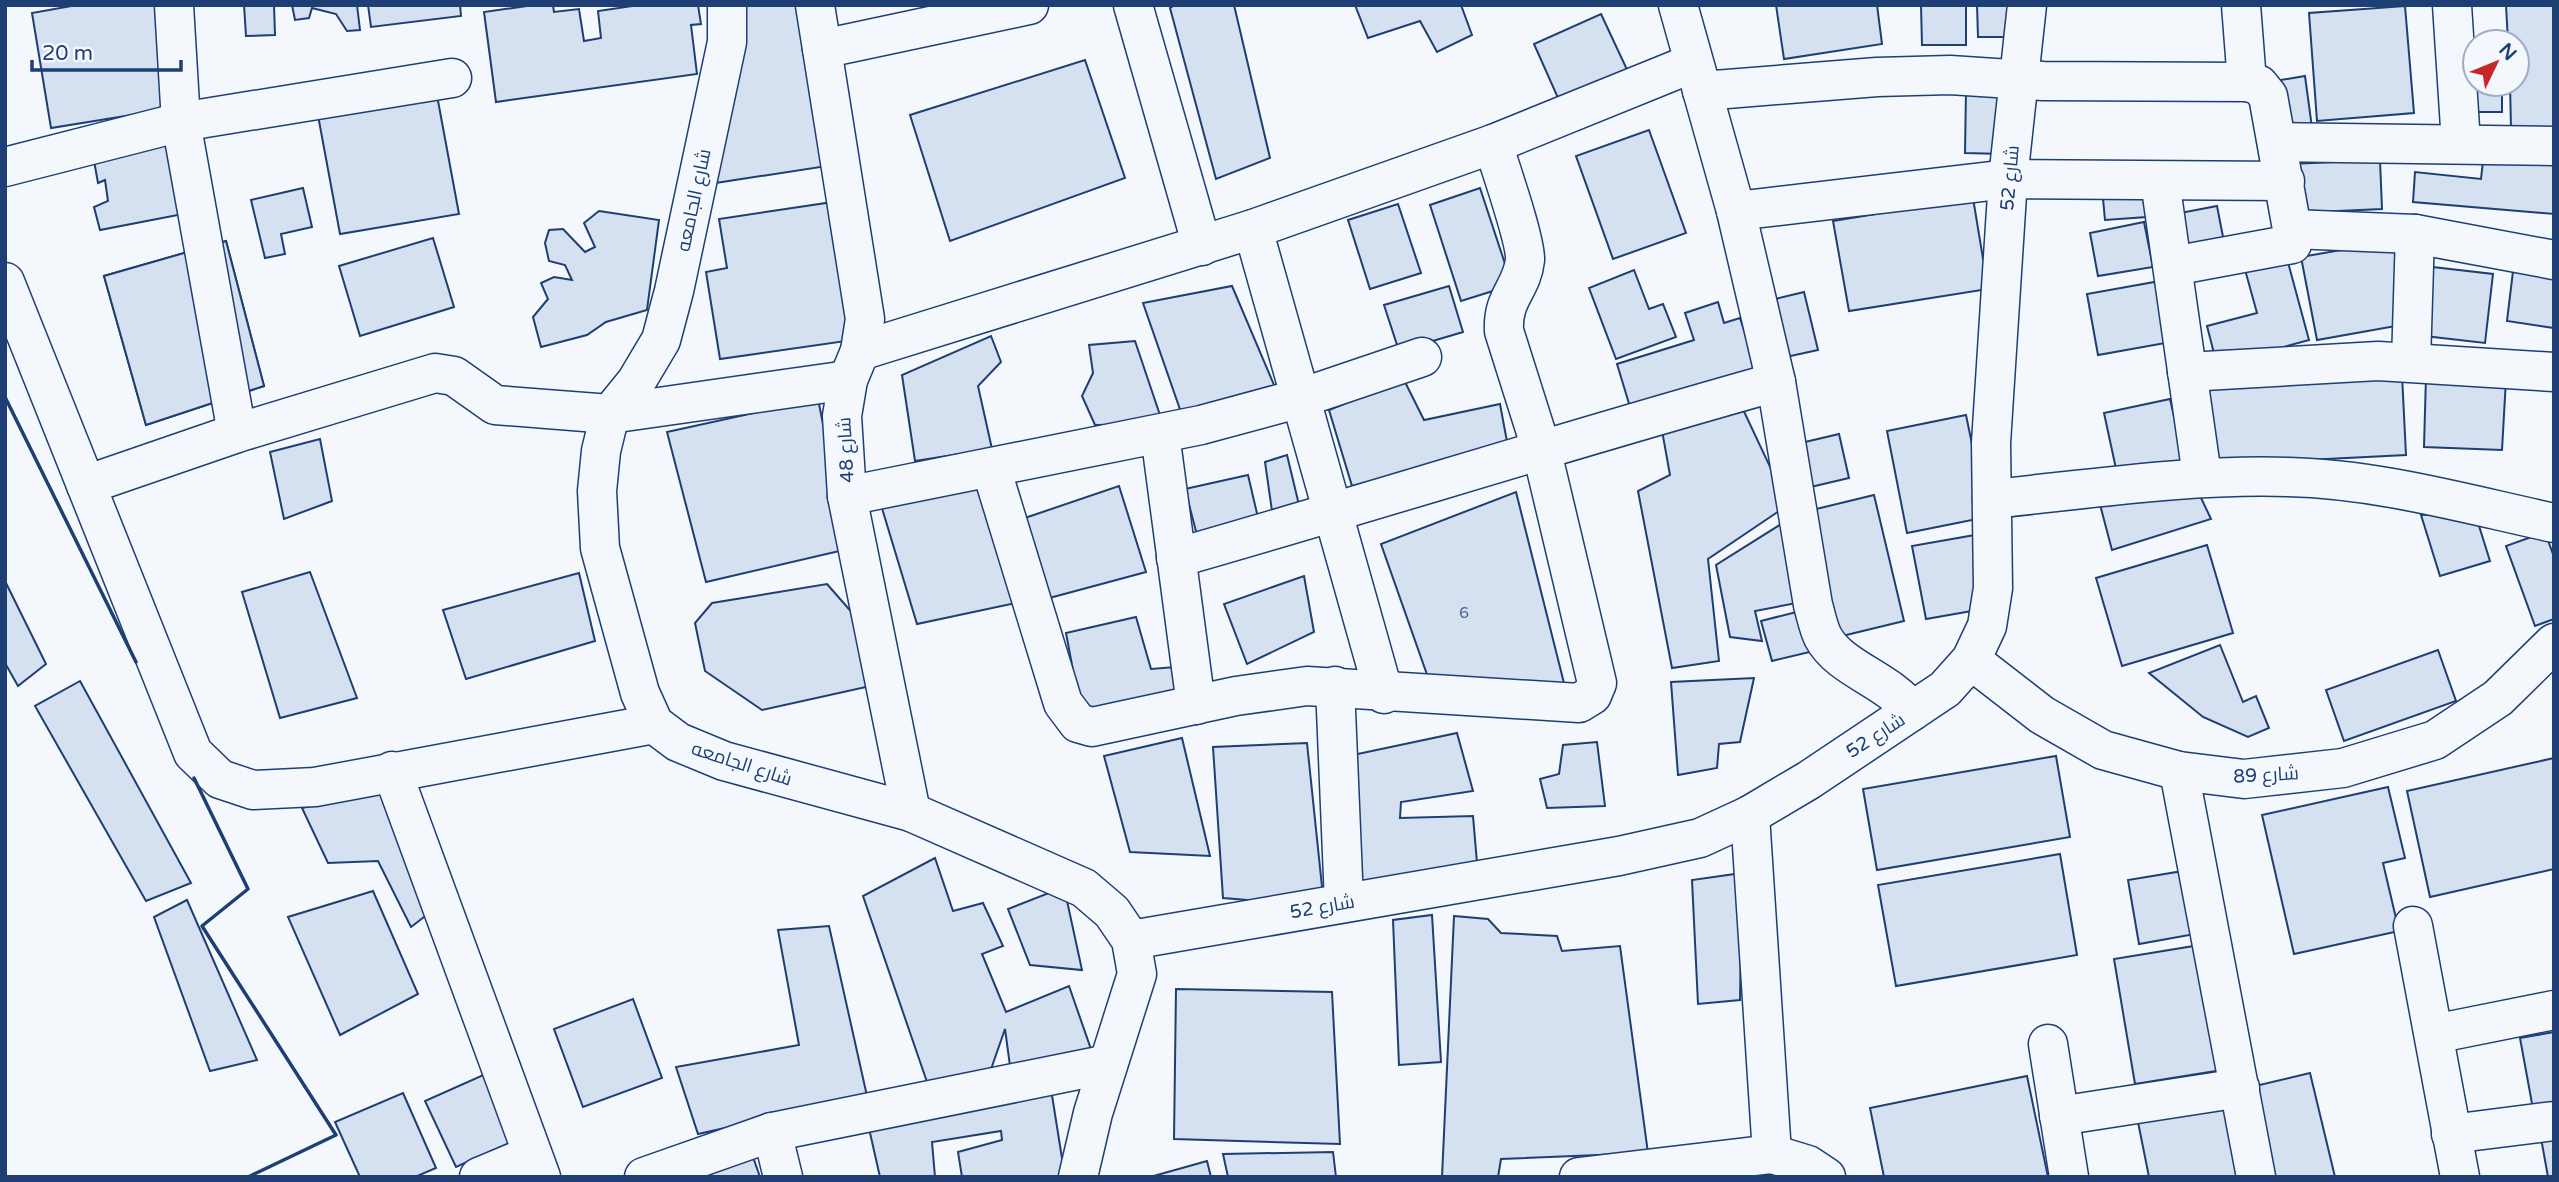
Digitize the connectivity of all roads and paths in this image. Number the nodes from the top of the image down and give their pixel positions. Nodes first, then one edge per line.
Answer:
1 (174, 5) edge
2 (727, 5) edge
3 (815, 5) edge
4 (1029, 5) edge
5 (1133, 5) edge
6 (1678, 5) edge
7 (2027, 5) edge
8 (2452, 5) edge
9 (2248, 8) edge
10 (822, 49) junction
11 (1697, 77) junction
12 (452, 78) dead end
13 (2019, 79) junction
14 (2247, 82) junction
15 (181, 122) junction
16 (2277, 142) junction
17 (2461, 143) junction
18 (1493, 144) junction
19 (2554, 146) edge
20 (5, 167) edge
21 (2008, 179) junction
22 (2160, 181) junction
23 (2285, 181) junction
24 (1736, 211) junction
25 (1253, 229) junction
26 (2292, 229) junction
27 (2415, 234) junction
28 (1202, 246) junction
29 (2554, 260) edge
30 (2173, 266) junction
31 (5, 282) edge
32 (1422, 357) dead end
33 (2411, 362) junction
34 (854, 366) junction
35 (2187, 372) junction
36 (2554, 372) edge
37 (1776, 382) junction
38 (1301, 398) junction
39 (610, 414) junction
40 (237, 433) junction
41 (1160, 435) junction
42 (1541, 448) junction
43 (991, 468) junction
44 (2202, 476) junction
45 (86, 485) junction
46 (847, 496) junction
47 (1992, 499) junction
48 (1334, 513) junction
49 (2554, 523) edge
50 (1176, 558) junction
51 (2553, 645) edge
52 (1970, 660) junction
53 (1335, 686) junction
54 (1384, 694) junction
55 (1196, 705) junction
56 (1912, 711) junction
57 (654, 724) junction
58 (392, 771) junction
59 (2179, 771) junction
60 (911, 812) junction
61 (1750, 815) junction
62 (1343, 902) junction
63 (2413, 926) dead end
64 (1130, 940) junction
65 (2554, 1010) edge
66 (2434, 1034) junction
67 (2048, 1044) dead end
68 (1108, 1064) junction
69 (2240, 1088) junction
70 (2059, 1116) junction
71 (2554, 1121) edge
72 (772, 1132) junction
73 (2451, 1134) junction
74 (1772, 1154) junction
75 (536, 1166) edge
76 (479, 1177) edge
77 (644, 1177) edge
78 (783, 1177) edge
79 (1078, 1177) edge
80 (1579, 1177) edge
81 (1826, 1177) edge
82 (2069, 1177) edge
83 (2256, 1177) edge
84 (2460, 1177) edge

1 - 15 street
2 - 39 street, شارع الجامعه
3 - 10 street, شارع 48
4 - 10 street
5 - 28 street
6 - 11 street
7 - 13 street, شارع 52
8 - 17 street
9 - 14 street
10 - 34 street, شارع 48
11 - 13 street
11 - 18 street
11 - 24 street
12 - 15 street
13 - 14 street
13 - 21 street, شارع 52
14 - 16 street
15 - 20 street
15 - 40 street
16 - 17 street
16 - 23 street
17 - 19 street
18 - 25 street
18 - 42 street
21 - 22 street
21 - 24 street
21 - 47 street, شارع 52
22 - 23 street
22 - 30 street
23 - 26 street
24 - 37 street
25 - 28 street
25 - 38 street
26 - 27 street
26 - 30 street
27 - 29 street
27 - 33 street
28 - 34 street
30 - 35 street
31 - 45 street
32 - 38 street
33 - 35 street
33 - 36 street
34 - 39 street
34 - 46 street, شارع 48
35 - 44 street
37 - 42 street
37 - 56 street
38 - 41 street
38 - 48 street
39 - 40 street
39 - 57 street, شارع الجامعه
40 - 45 street
41 - 43 street
41 - 50 street
42 - 48 street
42 - 54 street
43 - 46 street
43 - 55 street
44 - 47 street
44 - 49 street
45 - 58 street
46 - 60 street, شارع 48
47 - 52 street, شارع 52
48 - 50 street
48 - 54 street
50 - 55 street
51 - 59 street, شارع 89
52 - 56 street, شارع 52
52 - 59 street, شارع 89
53 - 54 street
53 - 55 street
53 - 62 street
56 - 61 street, شارع 52
57 - 58 street
57 - 60 street, شارع الجامعه
58 - 75 street
59 - 69 street
60 - 64 street, شارع الجامعه
61 - 62 street, شارع 52
61 - 74 street
62 - 64 street, شارع 52
63 - 66 street
64 - 68 street, شارع الجامعه
65 - 66 street
66 - 73 street
67 - 70 street
68 - 72 street
68 - 79 street, شارع الجامعه
69 - 70 street
69 - 83 street
70 - 82 street
71 - 73 street
72 - 77 street
72 - 78 street
73 - 84 street
74 - 80 street
74 - 81 street
75 - 76 street

